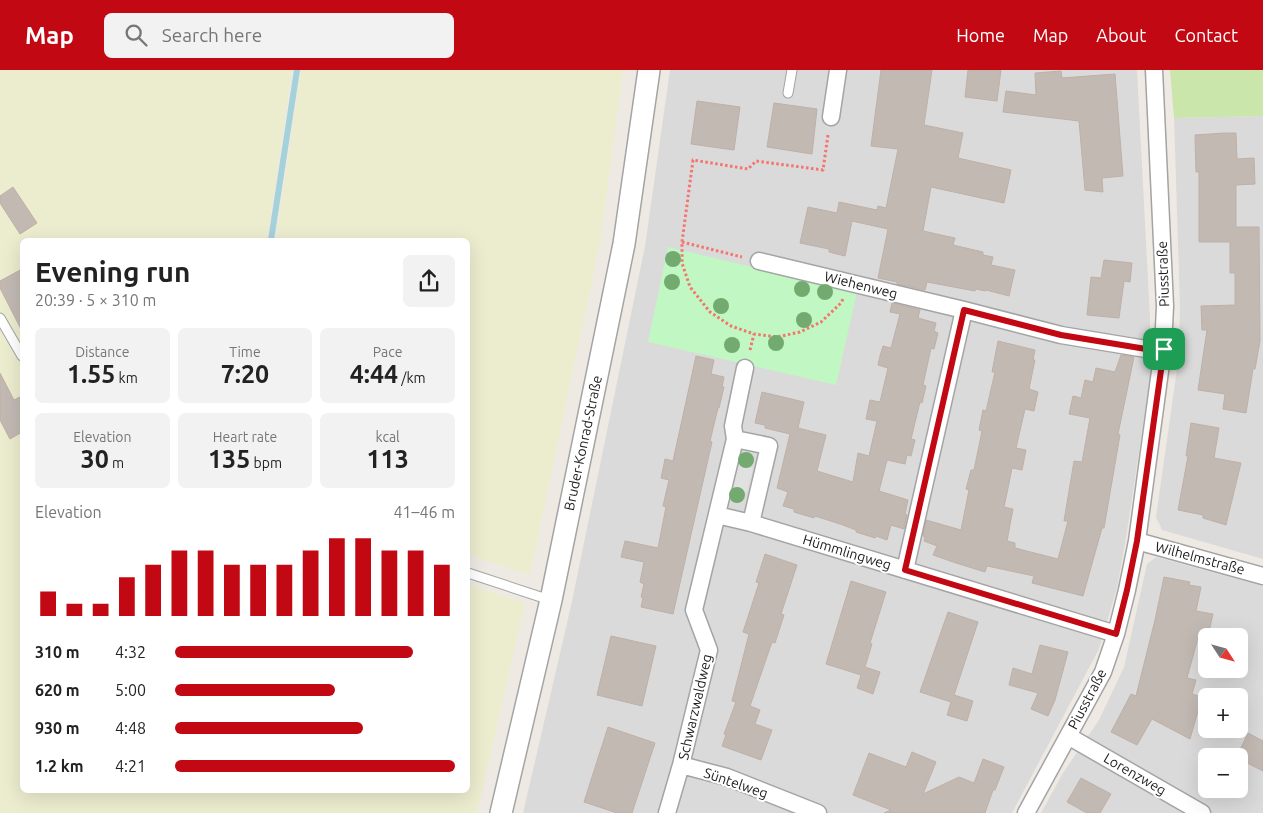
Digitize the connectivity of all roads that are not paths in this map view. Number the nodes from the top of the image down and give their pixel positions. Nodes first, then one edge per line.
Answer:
1 (649, 70) edge
2 (792, 70) edge
3 (838, 70) edge
4 (1154, 70) edge
5 (788, 93) dead end
6 (831, 117) road end
7 (759, 261) road end
8 (964, 310) junction
9 (0, 318) edge
10 (1164, 349) junction
11 (20, 353) edge
12 (745, 368) dead end
13 (735, 439) junction
14 (718, 515) junction
15 (751, 523) junction
16 (1137, 541) junction
17 (905, 570) junction
18 (470, 574) edge
19 (1263, 576) edge
20 (551, 600) junction
21 (1116, 634) junction
22 (1068, 736) junction
23 (681, 765) junction
24 (501, 813) edge
25 (667, 813) edge
26 (818, 813) edge
27 (1026, 813) edge
28 (1202, 813) edge

1 - 20 street, Bruder-Konrad-Straße
2 - 5 lane
3 - 6 street
4 - 10 street, Piusstraße
7 - 8 street, Wiehenweg
8 - 10 street, Wiehenweg
8 - 17 street
9 - 11 lane
10 - 16 street, Piusstraße
12 - 13 street, Schwarzwaldweg
13 - 14 street, Schwarzwaldweg
13 - 15 street
14 - 15 street
14 - 23 street, Schwarzwaldweg
15 - 17 street, Hümmlingweg
16 - 19 street, Wilhelmstraße
16 - 21 street, Piusstraße
17 - 21 street, Hümmlingweg
18 - 20 lane
20 - 24 street, Bruder-Konrad-Straße
21 - 22 street, Piusstraße
22 - 27 street, Piusstraße
22 - 28 street, Lorenzweg
23 - 25 street, Schwarzwaldweg
23 - 26 street, Süntelweg

